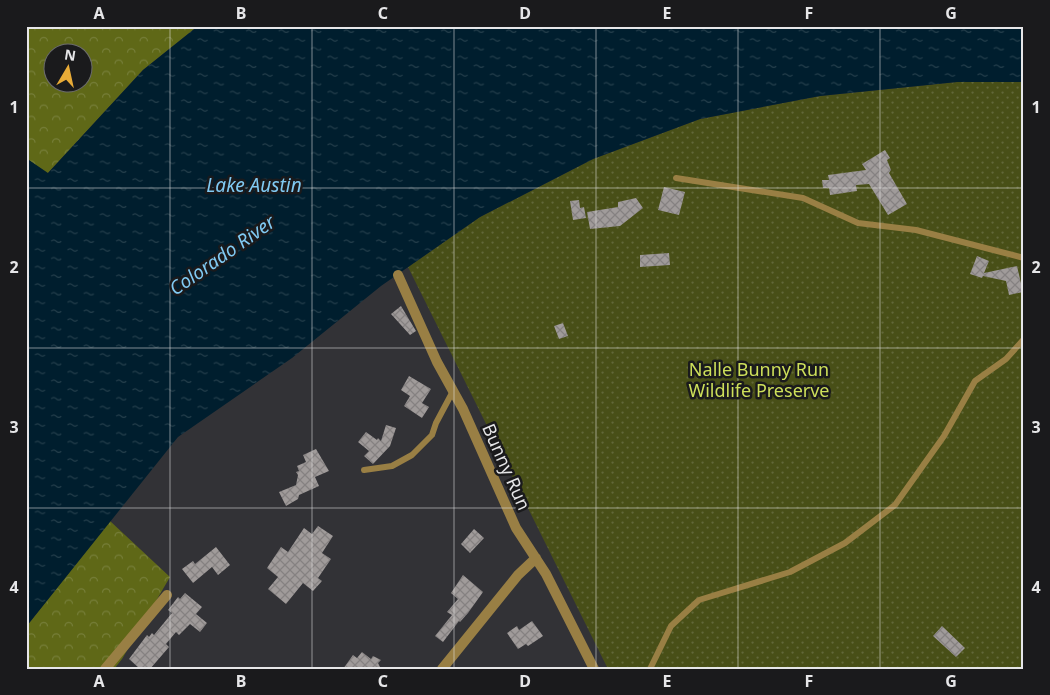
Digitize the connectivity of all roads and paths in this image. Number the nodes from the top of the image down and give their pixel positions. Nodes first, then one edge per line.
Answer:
1 (676, 178) dead end
2 (1024, 258) edge
3 (398, 274) dead end
4 (1024, 339) edge
5 (452, 393) junction
6 (364, 470) dead end
7 (536, 558) junction
8 (166, 595) dead end
9 (105, 669) edge
10 (442, 669) edge
11 (594, 669) edge
12 (650, 669) edge

1 - 2 lane
3 - 5 street, Bunny Run
4 - 12 lane
5 - 6 lane
5 - 7 street, Bunny Run
7 - 10 street
7 - 11 street, Bunny Run
8 - 9 street

